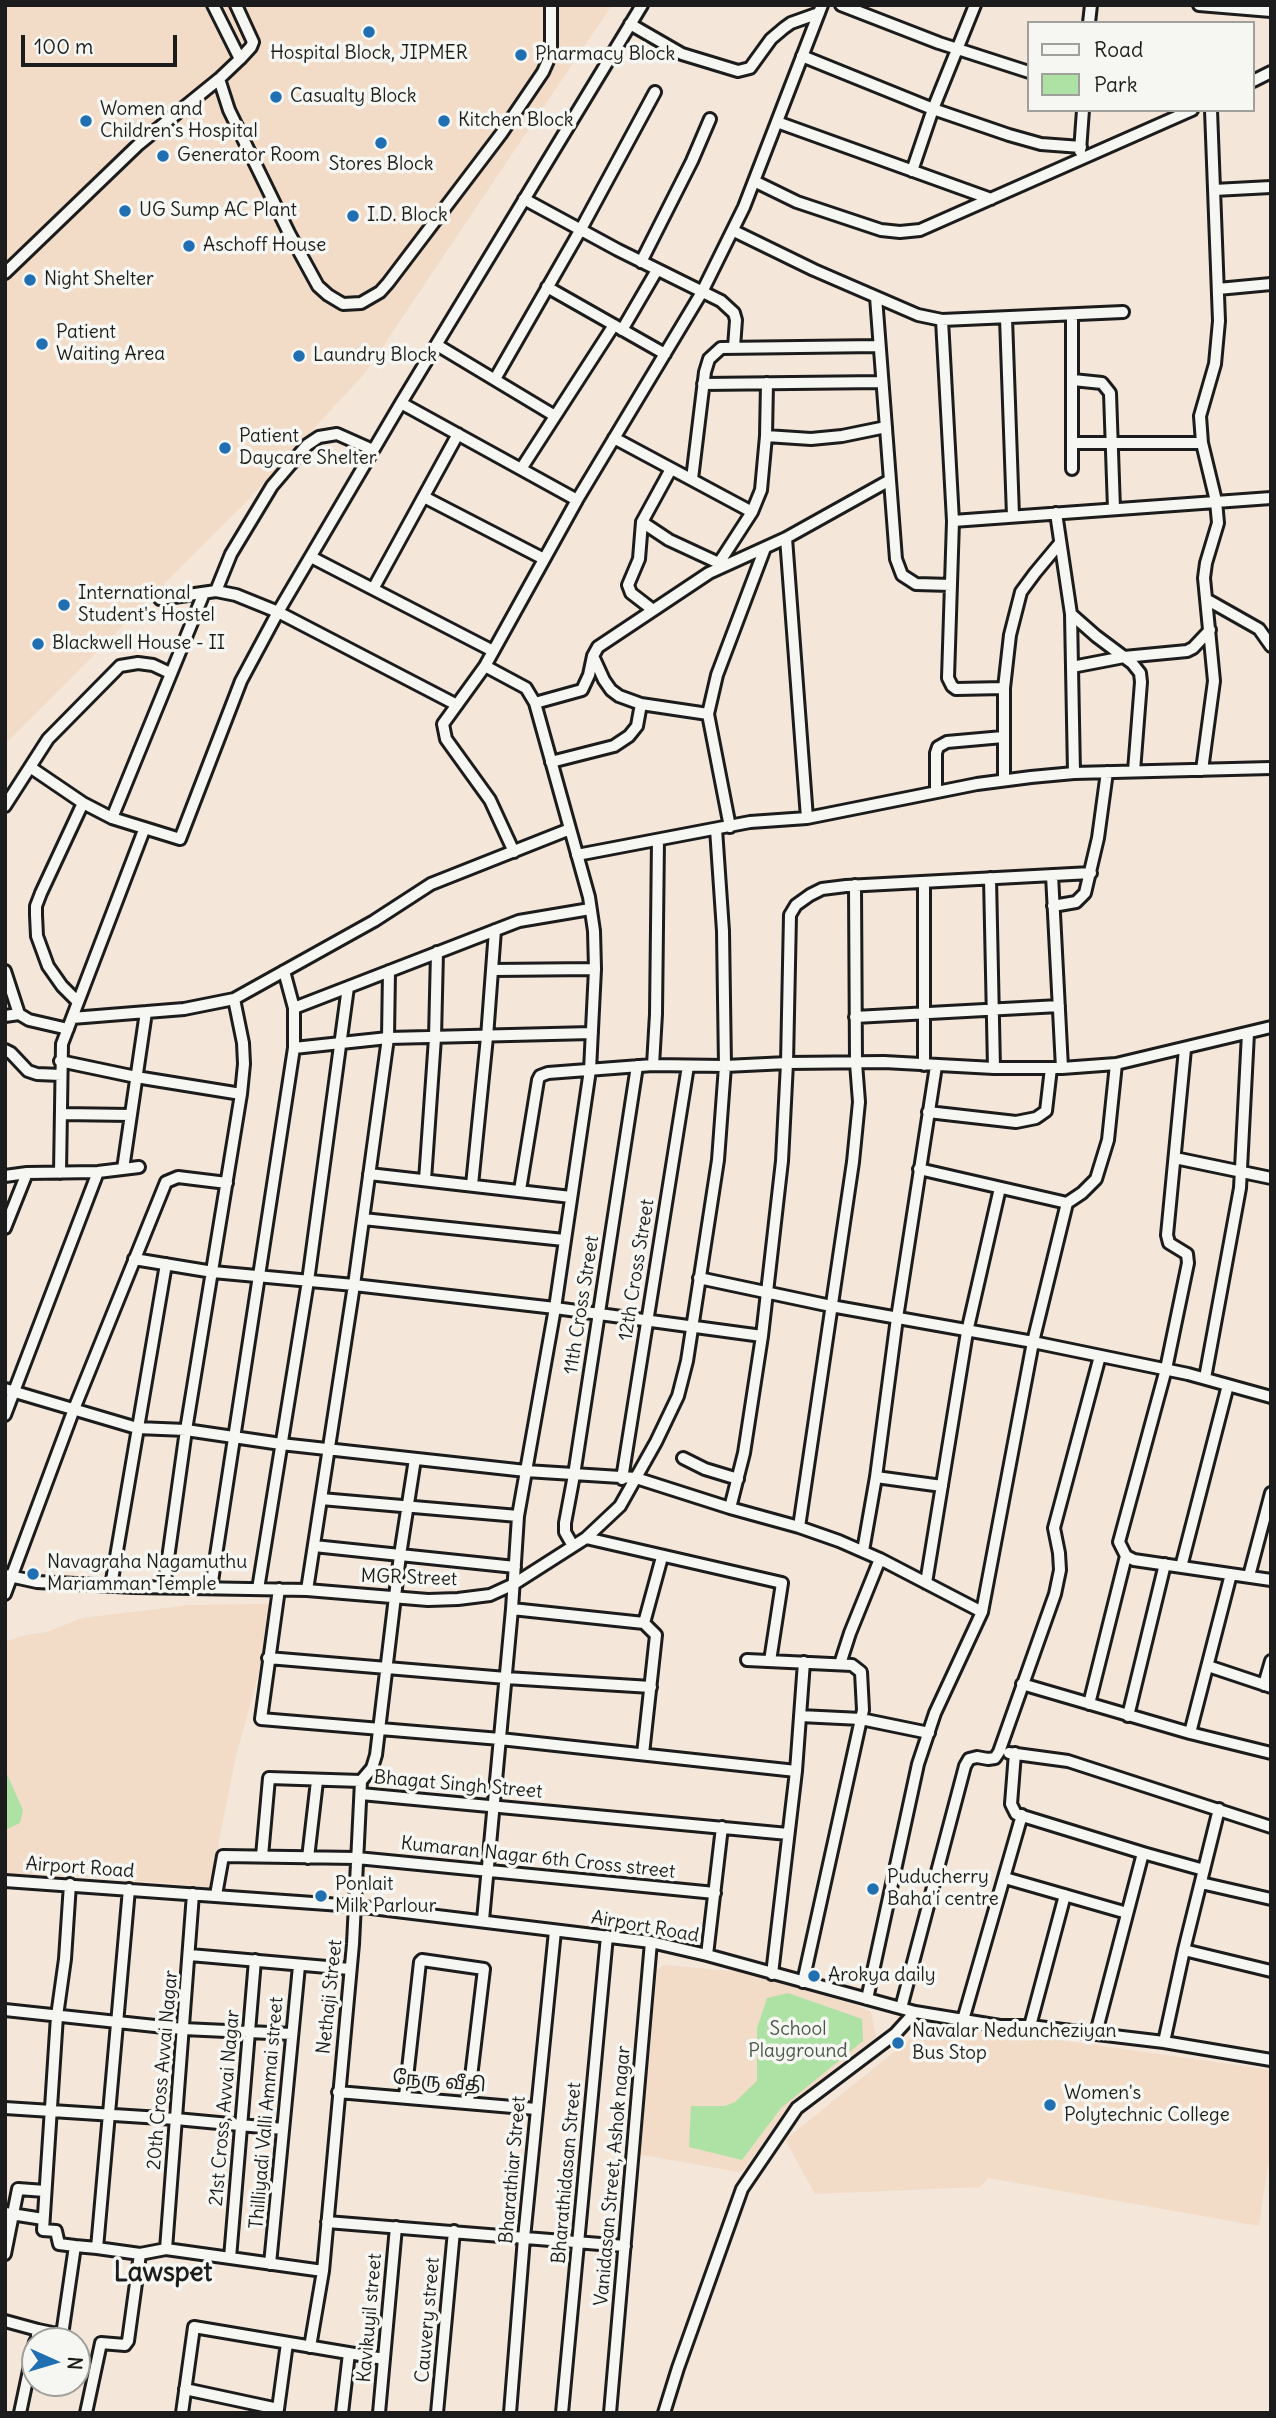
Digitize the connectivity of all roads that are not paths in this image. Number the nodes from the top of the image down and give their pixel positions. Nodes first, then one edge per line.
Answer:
1 (213, 5) edge
2 (236, 5) edge
3 (551, 5) edge
4 (642, 5) edge
5 (841, 5) edge
6 (975, 5) edge
7 (1199, 5) edge
8 (820, 9) edge
9 (1270, 9) edge
10 (630, 24) junction
11 (957, 50) junction
12 (802, 56) junction
13 (240, 59) junction
14 (1028, 72) edge
15 (1271, 72) edge
16 (219, 79) junction
17 (1255, 79) edge
18 (655, 92) dead end
19 (933, 109) junction
20 (1083, 112) edge
21 (1188, 112) edge
22 (1211, 112) edge
23 (710, 119) dead end
24 (777, 122) junction
25 (1080, 147) junction
26 (1080, 161) junction
27 (912, 171) junction
28 (754, 181) junction
29 (1271, 187) edge
30 (1214, 190) junction
31 (524, 199) junction
32 (991, 200) junction
33 (581, 229) junction
34 (734, 231) junction
35 (641, 262) junction
36 (657, 270) junction
37 (5, 273) edge
38 (1271, 284) edge
39 (547, 287) junction
40 (1218, 289) junction
41 (702, 292) junction
42 (876, 297) junction
43 (1123, 312) dead end
44 (1072, 315) junction
45 (1006, 318) junction
46 (942, 320) junction
47 (618, 327) junction
48 (437, 345) junction
49 (880, 346) junction
50 (734, 347) junction
51 (665, 354) junction
52 (495, 379) junction
53 (1073, 380) junction
54 (882, 382) junction
55 (768, 383) junction
56 (703, 384) junction
57 (401, 403) junction
58 (555, 416) junction
59 (886, 427) junction
60 (458, 435) junction
61 (766, 436) junction
62 (614, 439) junction
63 (1072, 443) junction
64 (1113, 443) junction
65 (1202, 443) junction
66 (373, 450) junction
67 (521, 469) junction
68 (671, 469) junction
69 (1072, 470) dead end
70 (692, 479) junction
71 (890, 480) junction
72 (424, 497) junction
73 (1271, 498) edge
74 (577, 500) junction
75 (1216, 501) junction
76 (1114, 509) junction
77 (752, 512) junction
78 (1056, 513) junction
79 (1013, 516) junction
80 (642, 522) junction
81 (953, 522) junction
82 (786, 538) junction
83 (1060, 543) junction
84 (765, 548) junction
85 (311, 556) junction
86 (544, 559) junction
87 (722, 564) junction
88 (951, 585) junction
89 (373, 589) junction
90 (210, 592) junction
91 (160, 599) dead end
92 (1206, 599) junction
93 (653, 610) junction
94 (278, 612) junction
95 (1071, 614) junction
96 (1210, 630) junction
97 (1271, 646) edge
98 (493, 651) junction
99 (593, 656) junction
100 (1124, 657) junction
101 (485, 666) junction
102 (1072, 667) junction
103 (170, 673) junction
104 (1004, 688) junction
105 (535, 703) junction
106 (641, 704) junction
107 (457, 705) junction
108 (708, 714) junction
109 (1003, 737) junction
110 (551, 762) junction
111 (30, 767) junction
112 (1271, 768) edge
113 (1202, 770) junction
114 (1134, 771) junction
115 (1107, 772) junction
116 (1074, 773) junction
117 (1004, 780) junction
118 (936, 792) junction
119 (83, 803) junction
120 (5, 806) edge
121 (112, 818) junction
122 (807, 818) junction
123 (730, 827) junction
124 (570, 829) junction
125 (144, 830) junction
126 (716, 830) junction
127 (658, 840) junction
128 (513, 852) junction
129 (577, 855) junction
130 (1091, 873) junction
131 (1052, 875) junction
132 (990, 878) junction
133 (924, 882) junction
134 (855, 885) junction
135 (1054, 906) junction
136 (590, 909) junction
137 (495, 930) junction
138 (437, 952) junction
139 (595, 969) junction
140 (492, 970) junction
141 (5, 971) edge
142 (284, 971) junction
143 (389, 971) junction
144 (348, 987) junction
145 (234, 999) junction
146 (78, 1002) junction
147 (1059, 1006) junction
148 (295, 1009) junction
149 (992, 1010) junction
150 (146, 1012) junction
151 (19, 1014) junction
152 (924, 1014) junction
153 (5, 1016) edge
154 (856, 1017) junction
155 (70, 1023) junction
156 (1271, 1027) edge
157 (592, 1033) junction
158 (1248, 1033) junction
159 (487, 1037) junction
160 (388, 1038) junction
161 (435, 1038) junction
162 (341, 1044) junction
163 (294, 1048) junction
164 (1185, 1049) junction
165 (5, 1050) edge
166 (60, 1061) junction
167 (787, 1063) junction
168 (856, 1063) junction
169 (1116, 1064) junction
170 (653, 1065) junction
171 (930, 1065) junction
172 (636, 1066) junction
173 (688, 1066) junction
174 (725, 1066) junction
175 (994, 1068) junction
176 (1057, 1068) junction
177 (590, 1070) junction
178 (61, 1075) junction
179 (136, 1077) junction
180 (241, 1094) junction
181 (928, 1112) junction
182 (61, 1114) junction
183 (131, 1115) junction
184 (1175, 1158) junction
185 (139, 1167) dead end
186 (123, 1169) junction
187 (919, 1170) junction
188 (1242, 1171) junction
189 (98, 1172) junction
190 (27, 1173) junction
191 (60, 1173) junction
192 (369, 1174) junction
193 (5, 1176) edge
194 (1271, 1178) edge
195 (425, 1180) junction
196 (228, 1183) junction
197 (472, 1185) junction
198 (1000, 1188) junction
199 (520, 1190) junction
200 (571, 1197) junction
201 (1067, 1203) junction
202 (8, 1214) edge
203 (363, 1219) junction
204 (5, 1228) edge
205 (564, 1240) junction
206 (134, 1259) junction
207 (166, 1264) junction
208 (213, 1272) junction
209 (259, 1277) junction
210 (699, 1278) junction
211 (308, 1282) junction
212 (354, 1285) junction
213 (768, 1293) junction
214 (831, 1306) junction
215 (555, 1308) junction
216 (598, 1314) junction
217 (897, 1318) junction
218 (647, 1321) junction
219 (692, 1327) junction
220 (967, 1332) junction
221 (762, 1336) junction
222 (1033, 1342) junction
223 (1100, 1356) junction
224 (1166, 1369) junction
225 (1205, 1378) junction
226 (1271, 1384) edge
227 (1228, 1385) junction
228 (10, 1391) edge
229 (1269, 1397) edge
230 (74, 1409) junction
231 (5, 1415) edge
232 (137, 1428) junction
233 (186, 1430) junction
234 (235, 1436) junction
235 (281, 1444) junction
236 (328, 1450) junction
237 (683, 1458) dead end
238 (415, 1459) junction
239 (526, 1471) junction
240 (574, 1475) junction
241 (876, 1477) junction
242 (636, 1478) junction
243 (622, 1479) junction
244 (738, 1479) junction
245 (942, 1486) junction
246 (1271, 1493) edge
247 (321, 1499) junction
248 (1269, 1505) edge
249 (408, 1506) junction
250 (730, 1508) junction
251 (517, 1516) junction
252 (799, 1527) junction
253 (586, 1538) junction
254 (313, 1546) junction
255 (573, 1546) junction
256 (863, 1551) junction
257 (400, 1555) junction
258 (1126, 1556) junction
259 (662, 1557) junction
260 (880, 1559) junction
261 (1165, 1564) junction
262 (515, 1567) junction
263 (1181, 1567) junction
264 (1231, 1574) junction
265 (9, 1576) edge
266 (1249, 1576) junction
267 (1271, 1580) edge
268 (926, 1583) junction
269 (514, 1584) junction
270 (111, 1586) junction
271 (164, 1587) junction
272 (211, 1588) junction
273 (258, 1589) junction
274 (279, 1589) junction
275 (307, 1590) junction
276 (5, 1594) edge
277 (395, 1597) junction
278 (512, 1609) junction
279 (982, 1612) junction
280 (644, 1623) junction
281 (268, 1658) junction
282 (747, 1660) dead end
283 (770, 1661) junction
284 (1271, 1661) edge
285 (804, 1662) junction
286 (840, 1664) junction
287 (1208, 1666) junction
288 (387, 1669) junction
289 (506, 1678) junction
290 (1022, 1684) junction
291 (1268, 1686) edge
292 (651, 1687) junction
293 (1089, 1704) junction
294 (800, 1716) junction
295 (1128, 1716) junction
296 (861, 1719) junction
297 (380, 1729) junction
298 (929, 1733) junction
299 (1190, 1733) junction
300 (500, 1739) junction
301 (999, 1752) junction
302 (1015, 1753) junction
303 (1271, 1753) edge
304 (643, 1754) junction
305 (796, 1771) junction
306 (317, 1781) junction
307 (361, 1781) junction
308 (362, 1794) junction
309 (494, 1806) junction
310 (1219, 1809) junction
311 (1022, 1815) junction
312 (1271, 1827) edge
313 (722, 1828) junction
314 (788, 1834) junction
315 (1143, 1853) junction
316 (262, 1856) junction
317 (308, 1858) junction
318 (357, 1858) junction
319 (1204, 1870) junction
320 (488, 1871) junction
321 (1005, 1878) junction
322 (5, 1881) edge
323 (1201, 1883) junction
324 (70, 1884) junction
325 (129, 1889) junction
326 (715, 1893) junction
327 (193, 1894) junction
328 (216, 1895) junction
329 (1065, 1895) junction
330 (1271, 1899) edge
331 (355, 1906) junction
332 (1127, 1913) junction
333 (483, 1920) junction
334 (555, 1931) junction
335 (607, 1936) junction
336 (651, 1942) junction
337 (1184, 1950) junction
338 (190, 1955) junction
339 (707, 1955) junction
340 (255, 1960) junction
341 (299, 1966) junction
342 (350, 1969) junction
343 (1271, 1971) edge
344 (772, 1974) junction
345 (803, 1982) junction
346 (867, 1999) junction
347 (901, 2008) junction
348 (5, 2010) edge
349 (915, 2012) junction
350 (57, 2016) junction
351 (964, 2020) junction
352 (117, 2022) junction
353 (1030, 2026) junction
354 (183, 2029) junction
355 (249, 2032) junction
356 (1096, 2033) junction
357 (292, 2034) junction
358 (1164, 2042) junction
359 (1271, 2060) edge
360 (338, 2092) junction
361 (405, 2096) junction
362 (468, 2102) junction
363 (5, 2108) edge
364 (536, 2109) junction
365 (49, 2110) junction
366 (110, 2115) junction
367 (176, 2119) junction
368 (242, 2126) junction
369 (283, 2129) junction
370 (45, 2192) junction
371 (9, 2213) edge
372 (43, 2219) junction
373 (327, 2222) junction
374 (396, 2227) junction
375 (454, 2231) junction
376 (524, 2238) junction
377 (578, 2242) junction
378 (75, 2246) junction
379 (625, 2246) junction
380 (97, 2248) junction
381 (166, 2249) junction
382 (5, 2254) edge
383 (140, 2254) junction
384 (230, 2258) junction
385 (270, 2264) junction
386 (323, 2271) junction
387 (5, 2320) edge
388 (63, 2327) edge
389 (21, 2329) edge
390 (287, 2343) junction
391 (310, 2347) junction
392 (349, 2353) junction
393 (384, 2359) junction
394 (185, 2389) junction
395 (278, 2411) edge
396 (86, 2413) edge
397 (182, 2413) edge
398 (342, 2413) edge
399 (379, 2413) edge
400 (437, 2413) edge
401 (510, 2413) edge
402 (562, 2413) edge
403 (610, 2413) edge
404 (664, 2413) edge

1 - 13 street
2 - 13 street
3 - 16 street
4 - 10 street
5 - 11 street
6 - 11 street
7 - 9 street
8 - 10 street
8 - 12 street
10 - 31 street
11 - 14 street
11 - 19 street
12 - 19 street
12 - 24 street
13 - 16 street
15 - 17 street
16 - 37 street
18 - 33 street
19 - 25 street
19 - 27 street
20 - 25 street
21 - 26 street
22 - 30 street
23 - 35 street
24 - 27 street
24 - 28 street
25 - 26 street
26 - 32 street
27 - 32 street
28 - 32 street
28 - 34 street
29 - 30 street
30 - 40 street
31 - 33 street
31 - 48 street
33 - 35 street
33 - 39 street
34 - 41 street
34 - 42 street
35 - 36 street
36 - 41 street
36 - 47 street
38 - 40 street
39 - 47 street
39 - 52 street
40 - 65 street
41 - 50 street
41 - 51 street
42 - 46 street
42 - 49 street
43 - 44 street
44 - 45 street
44 - 53 street
45 - 46 street
45 - 79 street
46 - 81 street
47 - 51 street
47 - 58 street
48 - 52 street
48 - 57 street
49 - 50 street
49 - 54 street
50 - 56 street
51 - 62 street
52 - 58 street
53 - 63 street
53 - 64 street
54 - 55 street
54 - 59 street
55 - 56 street
55 - 61 street
56 - 70 street
57 - 60 street
57 - 66 street
58 - 67 street
59 - 61 street
59 - 71 street
60 - 67 street
60 - 72 street
61 - 77 street
62 - 68 street
62 - 74 street
63 - 64 street
63 - 69 street
64 - 65 street
64 - 76 street
65 - 75 street
66 - 85 street
66 - 90 street
67 - 74 street
68 - 70 street
68 - 80 street
70 - 77 street
71 - 82 street
71 - 88 street
72 - 86 street
72 - 89 street
73 - 75 street
74 - 86 street
75 - 76 street
75 - 92 street
76 - 78 street
77 - 87 street
78 - 79 street
78 - 83 street
79 - 81 street
80 - 87 street
80 - 93 street
81 - 88 street
82 - 84 street
82 - 122 street
83 - 95 street
83 - 104 street
84 - 87 street
84 - 108 street
85 - 89 street
85 - 94 street
86 - 98 street
87 - 93 street
88 - 104 street
89 - 98 street
90 - 91 street
90 - 94 street
90 - 103 street
92 - 96 street
92 - 97 street
93 - 99 street
94 - 107 street
94 - 125 street
95 - 100 street
95 - 102 street
96 - 100 street
96 - 113 street
98 - 101 street
99 - 105 street
99 - 106 street
100 - 102 street
100 - 114 street
101 - 105 street
101 - 107 street
102 - 116 street
103 - 111 street
103 - 121 street
104 - 109 street
105 - 110 street
106 - 108 street
106 - 110 street
107 - 128 street
108 - 123 street
109 - 117 street
109 - 118 street
110 - 124 street
111 - 119 street
111 - 120 street
112 - 113 street
113 - 114 street
114 - 115 street
115 - 116 street
115 - 130 street
116 - 117 street
117 - 118 street
118 - 122 street
119 - 121 street
119 - 146 street
121 - 125 street
122 - 123 street
123 - 126 street
124 - 128 street
124 - 129 street
125 - 146 street
126 - 127 street
126 - 174 street, MGR Street
127 - 129 street
127 - 170 street
128 - 142 street
129 - 136 street
130 - 131 street
130 - 135 street
131 - 132 street
131 - 135 street
132 - 133 street
132 - 149 street
133 - 134 street
133 - 152 street
134 - 154 street
134 - 167 street
135 - 147 street
136 - 137 street
136 - 139 street
137 - 138 street
137 - 140 street
138 - 143 street
138 - 161 street
139 - 140 street
139 - 157 street
140 - 159 street
141 - 151 street
142 - 145 street
142 - 148 street
143 - 144 street
143 - 160 street
144 - 148 street
144 - 162 street
145 - 150 street
145 - 180 street
146 - 155 street
147 - 149 street
147 - 176 street
148 - 163 street
149 - 152 street
149 - 175 street
150 - 155 street
150 - 179 street
151 - 153 street
151 - 155 street
152 - 154 street
152 - 171 street
154 - 168 street
155 - 166 street
156 - 158 street
157 - 159 street
157 - 177 street
158 - 164 street
158 - 188 street
159 - 161 street
159 - 197 street
160 - 161 street
160 - 162 street
160 - 192 street
161 - 195 street
162 - 163 street
162 - 211 street
163 - 209 street
164 - 169 street
164 - 184 street
165 - 178 street
166 - 178 street
166 - 179 street
167 - 168 street
167 - 174 street
167 - 213 street
168 - 171 street
168 - 214 street
169 - 176 street
169 - 201 street
170 - 172 street
170 - 173 street
171 - 175 street
171 - 181 street
172 - 177 street
172 - 216 street, 11th Cross Street
173 - 174 street
173 - 218 street, 12th Cross Street
174 - 210 street, MGR Street
175 - 176 street
176 - 181 street
177 - 199 street
177 - 200 street
178 - 182 street
179 - 180 street
179 - 183 street
180 - 196 street
181 - 187 street
182 - 183 street
182 - 191 street
183 - 186 street
184 - 188 street
184 - 224 street
185 - 186 street
186 - 189 street
187 - 198 street
187 - 217 street
188 - 194 street
188 - 225 street
189 - 191 street
189 - 228 street
190 - 191 street
190 - 193 street
190 - 202 street
192 - 195 street
192 - 203 street
195 - 197 street
196 - 206 street
196 - 208 street
197 - 199 street
198 - 201 street
198 - 220 street
199 - 200 street
200 - 205 street
201 - 222 street
202 - 204 street
203 - 205 street
203 - 212 street
205 - 215 street
206 - 207 street
206 - 230 street
207 - 208 street
207 - 232 street
208 - 209 street
208 - 233 street
209 - 211 street
209 - 234 street
210 - 213 street
210 - 219 street, MGR Street
211 - 212 street
211 - 235 street
212 - 215 street
212 - 236 street
213 - 214 street
213 - 221 street
214 - 217 street
214 - 252 street
215 - 216 street
215 - 239 street
216 - 218 street
216 - 240 street, 11th Cross Street
217 - 220 street
217 - 241 street
218 - 219 street
218 - 243 street, 12th Cross Street
219 - 221 street
219 - 242 street, MGR Street
220 - 222 street
220 - 245 street
221 - 244 street
222 - 223 street
222 - 279 street
223 - 224 street
223 - 290 street
224 - 225 street
224 - 258 street
225 - 227 street
226 - 229 street
227 - 229 street
227 - 263 street
228 - 230 street
228 - 231 street
230 - 232 street
230 - 265 street
232 - 233 street
232 - 270 street
233 - 234 street
233 - 271 street
234 - 235 street
234 - 272 street
235 - 236 street
235 - 273 street
236 - 238 street
236 - 247 street
237 - 244 street
238 - 239 street
238 - 249 street
239 - 240 street
239 - 251 street
240 - 243 street
240 - 255 street, 11th Cross Street
241 - 245 street
241 - 256 street
242 - 243 street
242 - 250 street
242 - 253 street, MGR Street
244 - 250 street
245 - 268 street
246 - 248 street
247 - 249 street
247 - 254 street
248 - 266 street
249 - 251 street
249 - 257 street
250 - 252 street
251 - 262 street
252 - 256 street
253 - 255 street, MGR Street
253 - 259 street
254 - 257 street
254 - 275 street
255 - 269 street, MGR Street
256 - 260 street
257 - 262 street
257 - 277 street
258 - 261 street
258 - 293 street
259 - 280 street
259 - 283 street
260 - 268 street
260 - 286 street
261 - 263 street
261 - 295 street
262 - 269 street
263 - 264 street
264 - 266 street
264 - 287 street
265 - 270 street, MGR Street
265 - 276 street
266 - 267 street
268 - 279 street
269 - 277 street, MGR Street
269 - 278 street
270 - 271 street, MGR Street
271 - 272 street, MGR Street
272 - 273 street, MGR Street
273 - 274 street, MGR Street
274 - 275 street, MGR Street
274 - 281 street
275 - 277 street, MGR Street
277 - 288 street
278 - 280 street
278 - 289 street
279 - 298 street
280 - 292 street
281 - 288 street
281 - 297 street
282 - 283 street
283 - 285 street
284 - 291 street
285 - 286 street
285 - 294 street
286 - 296 street
287 - 291 street
287 - 299 street
288 - 289 street
288 - 297 street
289 - 292 street
289 - 300 street
290 - 293 street
290 - 301 street
292 - 304 street
293 - 295 street
294 - 296 street
294 - 305 street
295 - 299 street
296 - 298 street
296 - 345 street
297 - 300 street
297 - 307 street
298 - 346 street
299 - 303 street
300 - 304 street
300 - 309 street
301 - 302 street
301 - 347 street
302 - 310 street
302 - 311 street
304 - 305 street
305 - 314 street
306 - 307 street
306 - 316 street
306 - 317 street
307 - 308 street
308 - 309 street, Bhagat Singh Street
308 - 318 street, Bhagat Singh Street
309 - 313 street, Bhagat Singh Street
309 - 320 street
310 - 312 street
310 - 319 street
311 - 315 street
311 - 321 street
313 - 314 street, Bhagat Singh Street
313 - 326 street
314 - 344 street
315 - 319 street
315 - 332 street
316 - 317 street
316 - 328 street
317 - 318 street
318 - 320 street, Kumaran Nagar 6th Cross street
318 - 331 street, Bhagat Singh Street
319 - 323 street
320 - 326 street, Kumaran Nagar 6th Cross street
320 - 333 street
321 - 329 street
321 - 351 street
322 - 324 street, Airport Road
323 - 330 street
323 - 337 street
324 - 325 street, Airport Road
324 - 350 street
325 - 327 street, Airport Road
325 - 352 street
326 - 339 street
327 - 328 street, Airport Road
327 - 338 street, 20th Cross Avvai Nagar
328 - 331 street, Airport Road
329 - 332 street
329 - 353 street
331 - 333 street, Airport Road
331 - 342 street, Nethaji Street
332 - 356 street
333 - 334 street, Airport Road
334 - 335 street, Airport Road
334 - 364 street, Bharathiar Street
335 - 336 street, Airport Road
335 - 377 street, Bharathidasan Street
336 - 339 street, Airport Road
336 - 379 street, Vanidasan Street, Ashok nagar
337 - 343 street
337 - 358 street
338 - 340 street
338 - 354 street, 20th Cross Avvai Nagar
339 - 344 street, Airport Road
340 - 341 street
340 - 355 street, 21st Cross, Avvai Nagar
341 - 342 street
341 - 357 street, Thilliyadi Valli Ammai street
342 - 360 street, Nethaji Street
344 - 345 street, Airport Road
345 - 346 street, Airport Road
346 - 347 street, Airport Road
347 - 349 street, Airport Road
348 - 350 street
349 - 351 street, Airport Road
349 - 404 street
350 - 352 street
350 - 365 street
351 - 353 street, Airport Road
352 - 354 street
352 - 366 street
353 - 356 street, Airport Road
354 - 355 street
354 - 367 street, 20th Cross Avvai Nagar
355 - 357 street
355 - 368 street, 21st Cross, Avvai Nagar
356 - 358 street, Airport Road
357 - 369 street, Thilliyadi Valli Ammai street
358 - 359 street, Airport Road
360 - 361 street, நேரு வீதி
360 - 373 street, Nethaji Street
361 - 362 street, நேரு வீதி
361 - 362 street
362 - 364 street, நேரு வீதி
363 - 365 street
364 - 376 street, Bharathiar Street
365 - 366 street
365 - 370 street
366 - 367 street
366 - 380 street
367 - 368 street
367 - 381 street, 20th Cross Avvai Nagar
368 - 369 street
368 - 384 street, 21st Cross, Avvai Nagar
369 - 385 street, Thilliyadi Valli Ammai street
370 - 371 street
370 - 372 street
371 - 372 street
371 - 382 street
372 - 378 street
373 - 374 street
373 - 386 street, Nethaji Street
374 - 375 street
374 - 393 street, Kavikuyil street
375 - 376 street
375 - 400 street, Cauvery street
376 - 377 street
376 - 401 street, Bharathiar Street
377 - 379 street
377 - 402 street, Bharathidasan Street
378 - 380 street
378 - 388 street
379 - 403 street, Vanidasan Street, Ashok nagar
380 - 383 street
381 - 383 street
381 - 384 street
383 - 396 street
384 - 385 street
385 - 386 street
386 - 391 street, Nethaji Street
387 - 389 street
390 - 391 street
390 - 394 street
390 - 395 street
391 - 392 street
392 - 393 street
392 - 398 street
393 - 399 street, Kavikuyil street
394 - 395 street
394 - 397 street

